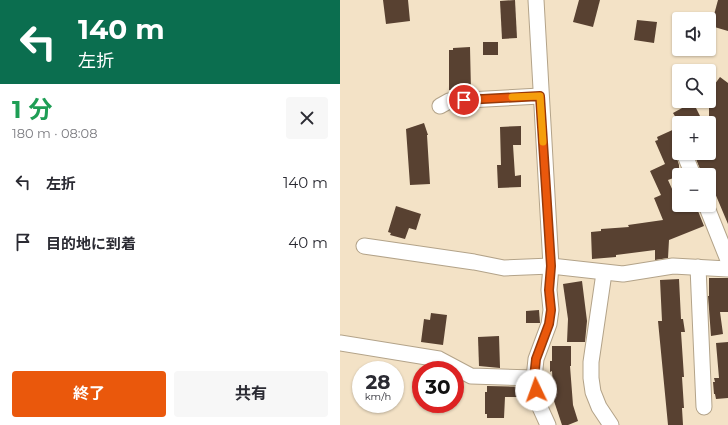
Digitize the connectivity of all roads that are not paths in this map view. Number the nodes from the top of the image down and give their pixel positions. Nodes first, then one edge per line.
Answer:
1 (536, 0) edge
2 (540, 96) junction
3 (440, 106) dead end
4 (709, 212) edge
5 (364, 246) dead end
6 (728, 260) edge
7 (551, 266) junction
8 (698, 267) junction
9 (728, 269) edge
10 (604, 273) junction
11 (340, 343) edge
12 (534, 378) junction
13 (704, 407) dead end
14 (548, 425) edge
15 (610, 425) edge

1 - 2 street
2 - 3 street
2 - 7 street
4 - 6 street
5 - 7 street
7 - 10 street
7 - 12 street
8 - 9 street
8 - 10 street
8 - 13 street
10 - 15 street
11 - 12 street
12 - 14 street

